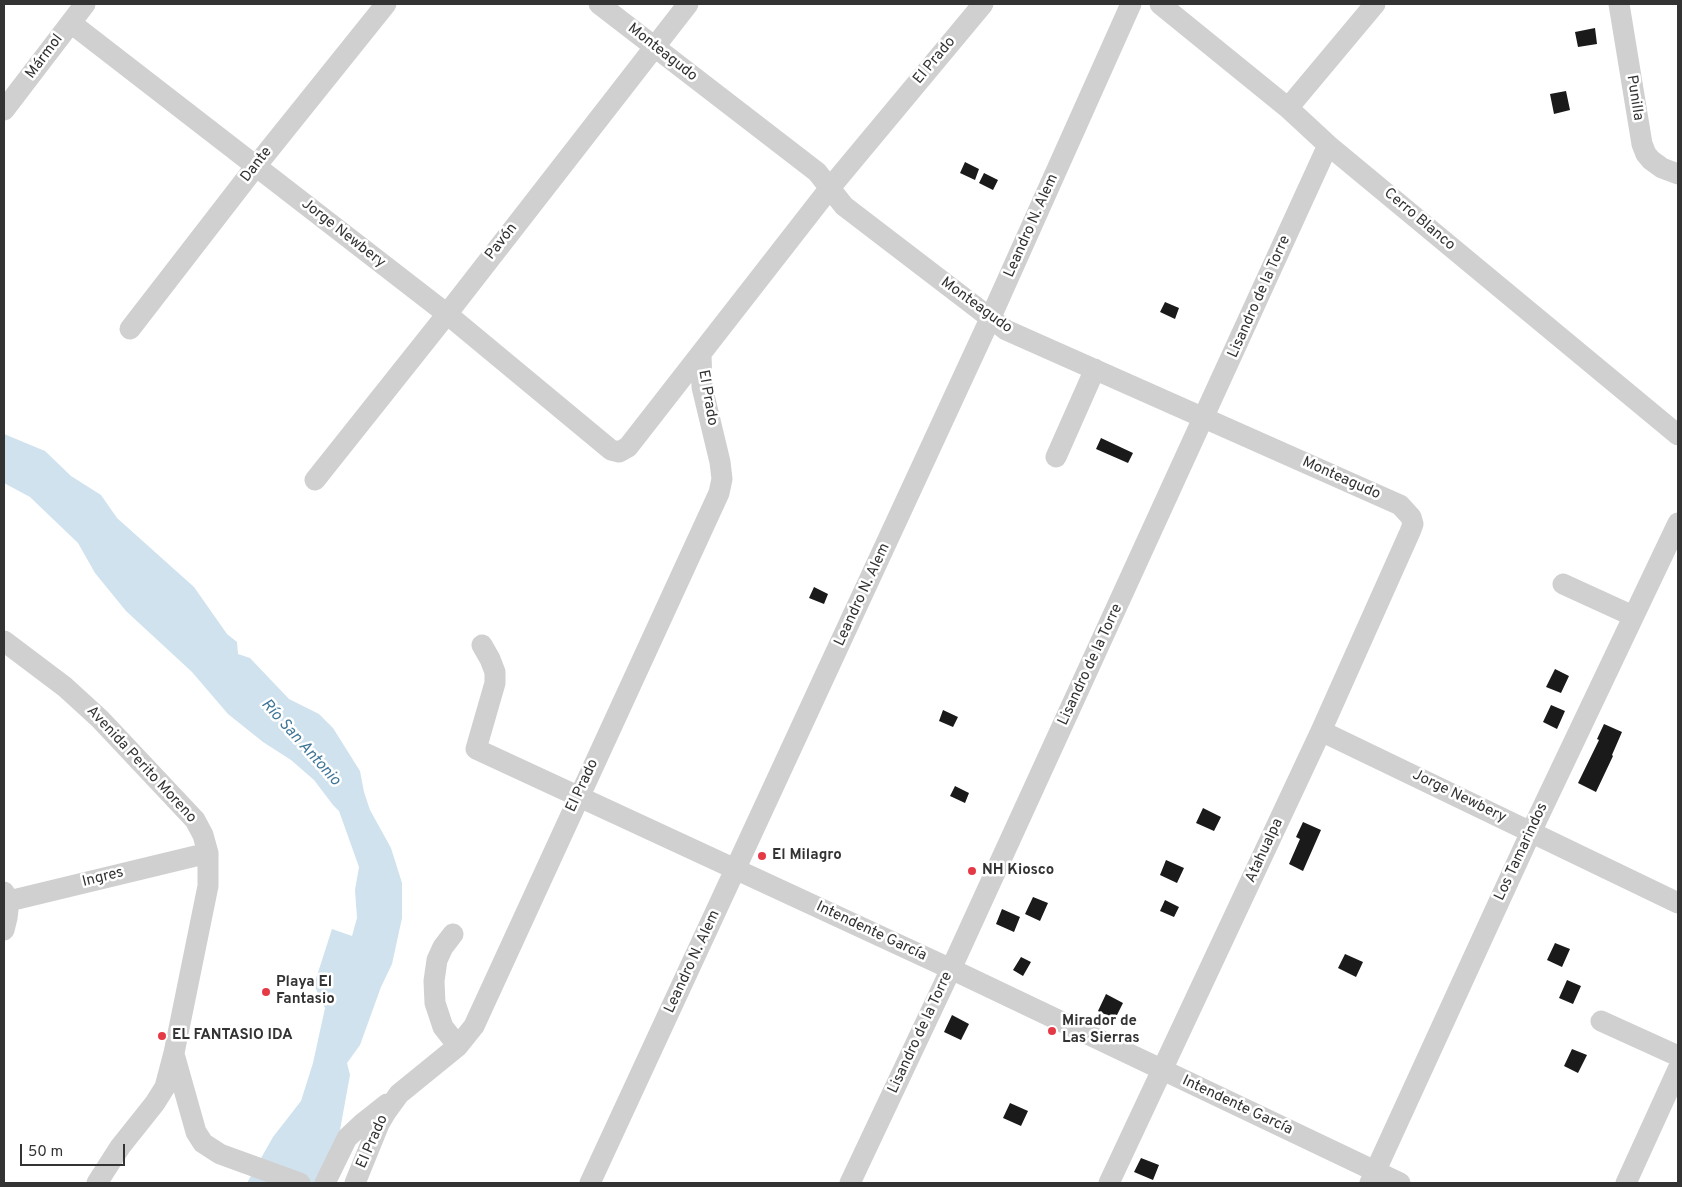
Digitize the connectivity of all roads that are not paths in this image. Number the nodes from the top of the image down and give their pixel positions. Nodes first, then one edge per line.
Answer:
1 (85, 4) edge
2 (386, 4) edge
3 (599, 4) edge
4 (688, 4) edge
5 (983, 4) edge
6 (1131, 4) edge
7 (1160, 4) edge
8 (1375, 4) edge
9 (1619, 4) edge
10 (71, 23) junction
11 (655, 48) junction
12 (6, 102) edge
13 (1288, 108) junction
14 (1328, 145) junction
15 (256, 166) junction
16 (1678, 174) edge
17 (829, 189) junction
18 (447, 314) junction
19 (990, 318) junction
20 (130, 329) dead end
21 (701, 354) junction
22 (1095, 369) junction
23 (681, 379) junction
24 (702, 387) junction
25 (1205, 417) junction
26 (1678, 435) edge
27 (611, 450) joint
28 (1056, 457) dead end
29 (315, 480) dead end
30 (1411, 516) joint
31 (1678, 523) edge
32 (1563, 584) dead end
33 (1633, 616) junction
34 (4, 641) edge
35 (482, 645) dead end
36 (1321, 731) junction
37 (579, 796) junction
38 (1531, 832) junction
39 (208, 853) junction
40 (737, 869) junction
41 (6, 897) edge
42 (1678, 903) edge
43 (4, 930) edge
44 (453, 934) dead end
45 (951, 969) junction
46 (1601, 1021) dead end
47 (458, 1046) junction
48 (174, 1053) junction
49 (1678, 1056) edge
50 (1678, 1069) edge
51 (1162, 1070) junction
52 (399, 1094) junction
53 (120, 1147) junction
54 (1373, 1178) edge
55 (81, 1183) edge
56 (97, 1183) edge
57 (300, 1183) edge
58 (325, 1183) edge
59 (355, 1183) edge
60 (590, 1183) edge
61 (850, 1183) edge
62 (1109, 1183) edge
63 (1400, 1183) edge
64 (1626, 1183) edge

1 - 10 street, Mármol
2 - 15 street, Dante
3 - 11 street, Monteagudo
4 - 11 street, Pavón
5 - 17 street, El Prado
6 - 19 street, Leandro N. Alem
7 - 13 street, Cerro Blanco
8 - 13 street
9 - 16 street, Punilla
10 - 12 street, Mármol
10 - 15 street, Jorge Newbery
11 - 17 street, Monteagudo
11 - 18 street, Pavón
13 - 14 street, Cerro Blanco
14 - 25 street, Lisandro de la Torre
14 - 26 street, Cerro Blanco
15 - 18 street, Jorge Newbery
15 - 20 street, Dante
17 - 19 street, Monteagudo
17 - 21 street, El Prado
18 - 27 street, Jorge Newbery
18 - 29 street, Pavón
19 - 22 street, Monteagudo
19 - 40 street, Leandro N. Alem
21 - 23 street, El Prado
21 - 24 street, El Prado
22 - 25 street, Monteagudo
22 - 28 street
23 - 24 street
23 - 27 street, El Prado
24 - 37 street, El Prado
25 - 30 street, Monteagudo
25 - 45 street, Lisandro de la Torre
30 - 36 street, Atahualpa
31 - 33 street, Los Tamarindos
32 - 33 street
33 - 38 street, Los Tamarindos
34 - 39 street, Avenida Perito Moreno
35 - 37 street, Intendente García
36 - 38 street, Jorge Newbery
36 - 51 street, Atahualpa
37 - 40 street, Intendente García
37 - 47 street, El Prado
38 - 42 street, Jorge Newbery
38 - 54 street, Los Tamarindos
39 - 41 street, Ingres
39 - 48 street, Avenida Perito Moreno
40 - 45 street, Intendente García
40 - 60 street, Leandro N. Alem
41 - 43 street
44 - 47 street
45 - 51 street, Intendente García
45 - 61 street, Lisandro de la Torre
46 - 49 street
47 - 52 street, El Prado
48 - 53 street, Avenida Perito Moreno
48 - 57 street
50 - 64 street
51 - 54 street, Intendente García
51 - 62 street, Atahualpa
52 - 58 street
52 - 59 street, El Prado
53 - 55 street, Avenida Perito Moreno
53 - 56 street, Avenida Perito Moreno
54 - 63 street, Intendente García

